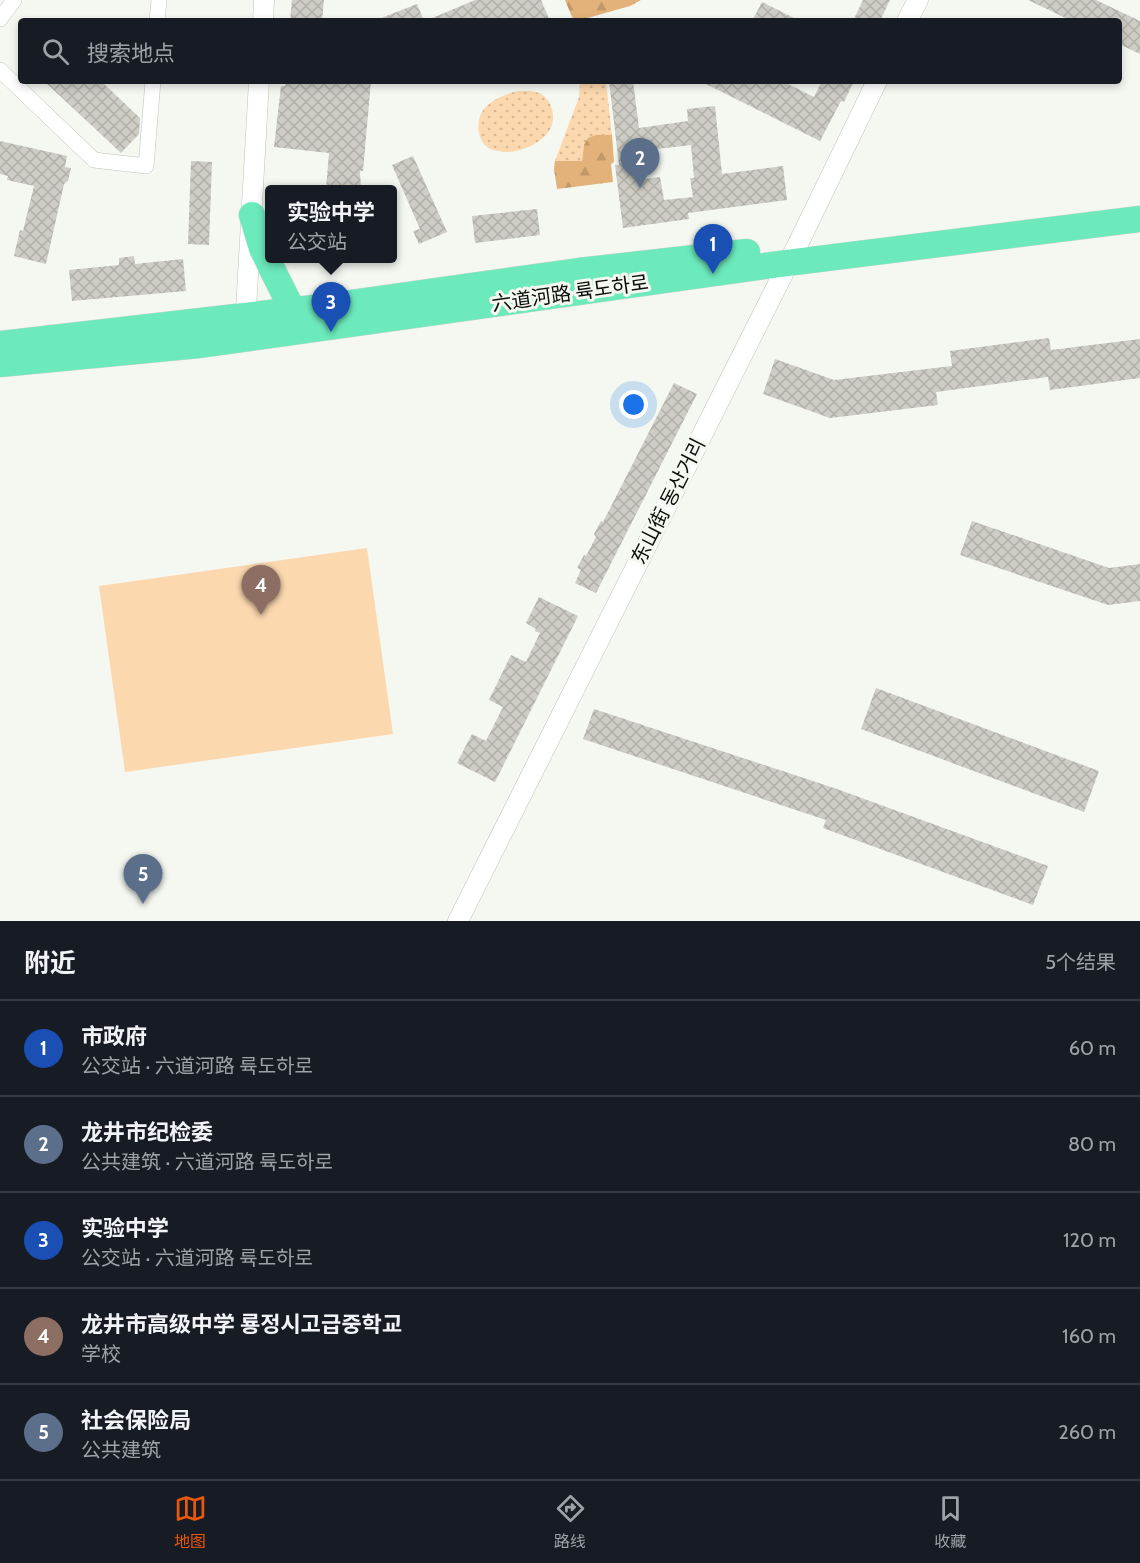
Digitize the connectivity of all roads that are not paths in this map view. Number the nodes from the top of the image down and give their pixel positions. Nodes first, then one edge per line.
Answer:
1 (14, 0) edge
2 (159, 0) edge
3 (264, 0) edge
4 (918, 0) edge
5 (157, 18) edge
6 (263, 18) edge
7 (909, 18) edge
8 (0, 19) edge
9 (0, 70) edge
10 (153, 84) edge
11 (259, 84) edge
12 (876, 84) edge
13 (1140, 203) edge
14 (252, 214) junction
15 (1140, 219) edge
16 (265, 255) edge
17 (792, 255) junction
18 (269, 263) edge
19 (293, 311) junction
20 (245, 328) junction
21 (0, 344) edge
22 (0, 364) edge
23 (458, 921) edge

1 - 8 street
2 - 5 street
3 - 6 street
4 - 7 street
9 - 10 street
11 - 14 street
12 - 17 street, 东山街 동산거리
13 - 17 highway, 六道河路 륙도하로
14 - 16 highway
14 - 20 street
15 - 17 highway, 六道河路 륙도하로
17 - 19 highway, 六道河路 륙도하로
17 - 20 highway, 六道河路 륙도하로
17 - 23 street, 东山街 동산거리
18 - 19 highway
19 - 20 highway, 六道河路 륙도하로
20 - 21 highway, 六道河路 륙도하로
20 - 22 highway, 六道河路 륙도하로

